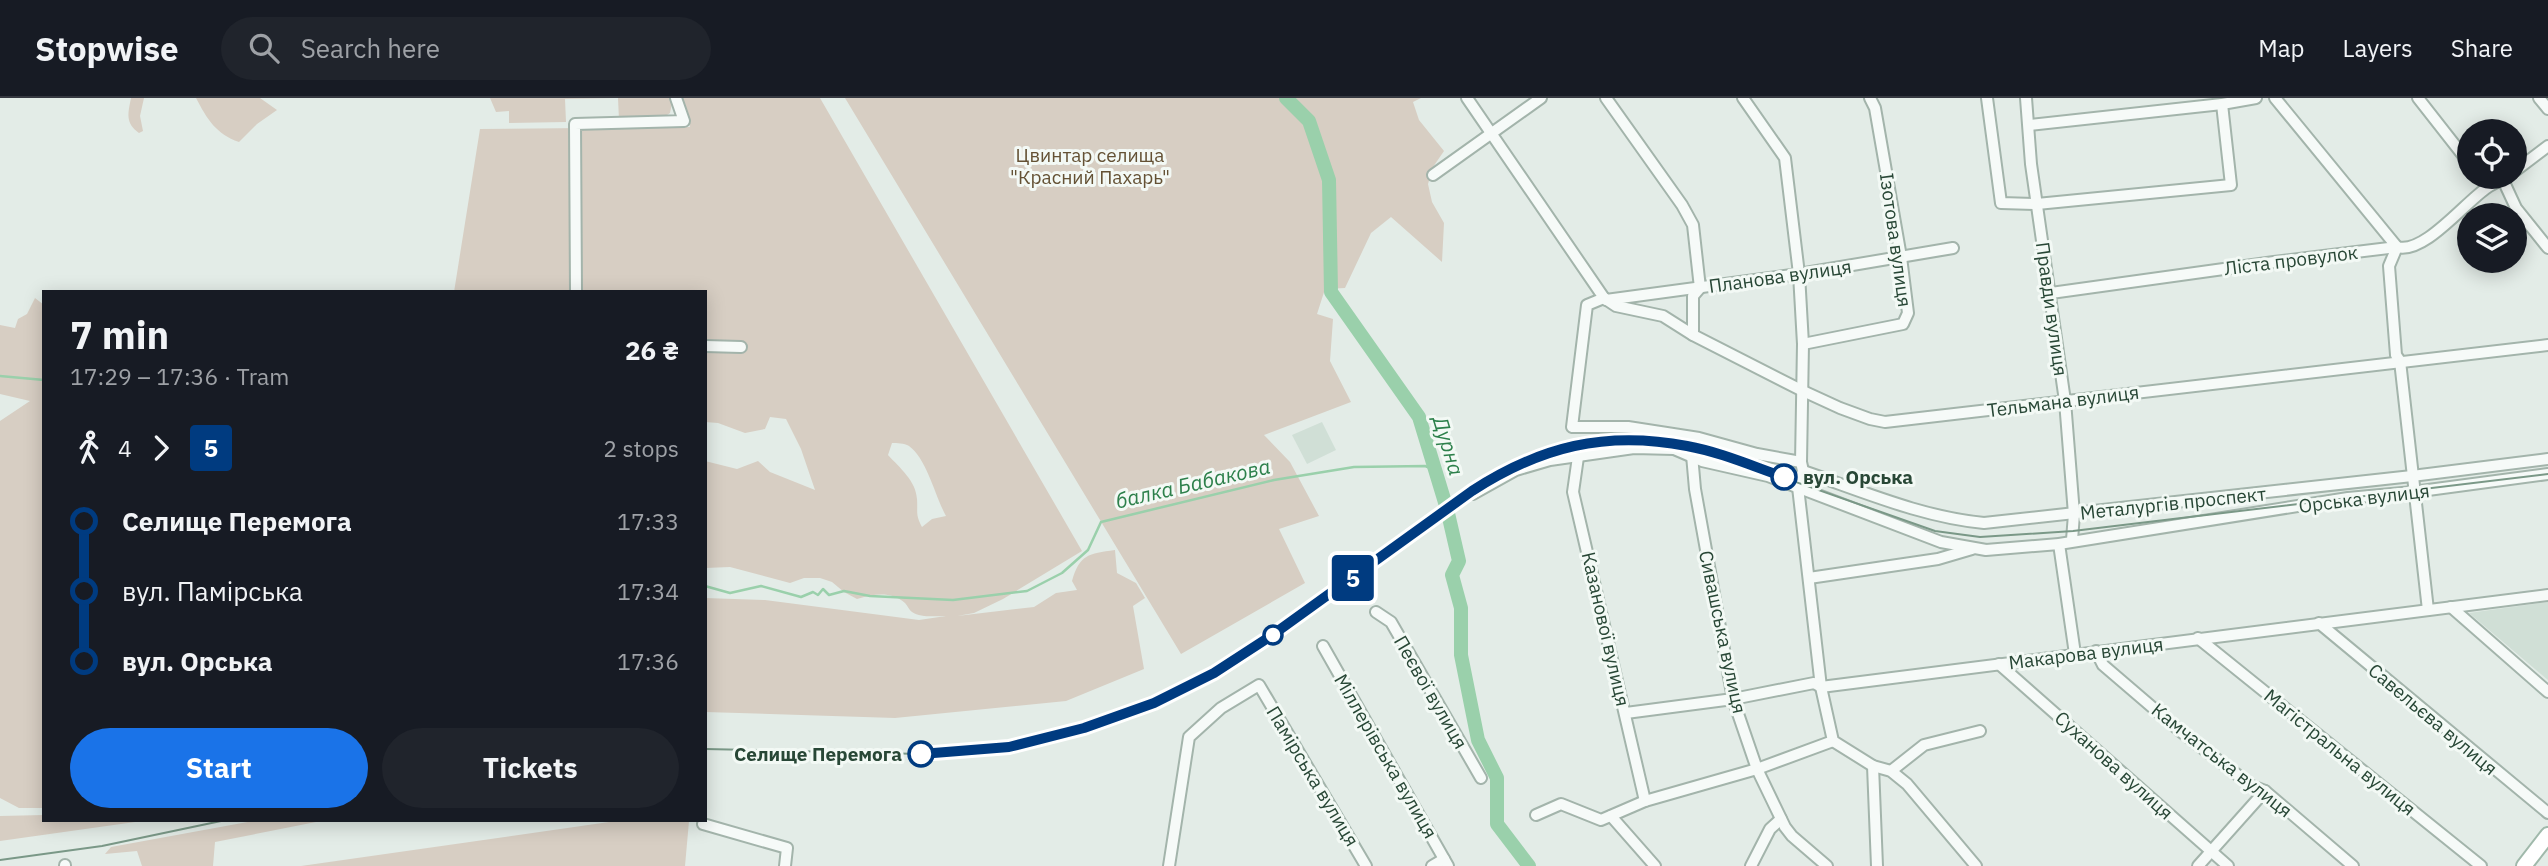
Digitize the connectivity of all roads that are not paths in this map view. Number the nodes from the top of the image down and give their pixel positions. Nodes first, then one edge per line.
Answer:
1 (676, 98) edge
2 (1467, 98) edge
3 (1541, 98) edge
4 (1606, 98) edge
5 (1743, 98) edge
6 (1870, 98) edge
7 (1987, 98) edge
8 (2026, 98) edge
9 (2256, 98) edge
10 (2275, 98) edge
11 (2418, 98) edge
12 (2539, 98) edge
13 (2222, 104) junction
14 (2548, 109) edge
15 (2029, 125) junction
16 (1491, 132) junction
17 (2548, 146) edge
18 (2457, 148) edge
19 (2527, 162) edge
20 (1433, 175) dead end
21 (2486, 189) edge
22 (2509, 189) edge
23 (2037, 204) junction
24 (2397, 247) junction
25 (1953, 248) dead end
26 (2548, 248) edge
27 (1901, 257) junction
28 (1799, 274) junction
29 (1700, 288) junction
30 (576, 290) edge
31 (2051, 293) junction
32 (1605, 299) junction
33 (1693, 335) junction
34 (1803, 344) junction
35 (2548, 345) edge
36 (707, 346) edge
37 (741, 347) dead end
38 (2400, 361) junction
39 (1803, 391) junction
40 (2065, 401) junction
41 (1692, 455) junction
42 (1578, 457) junction
43 (2548, 458) edge
44 (1802, 467) junction
45 (2548, 474) edge
46 (2412, 476) junction
47 (1798, 487) junction
48 (2413, 492) junction
49 (1472, 495) dead end
50 (2074, 514) junction
51 (2072, 540) junction
52 (2059, 544) junction
53 (1972, 549) junction
54 (1809, 578) junction
55 (2548, 595) edge
56 (2451, 607) junction
57 (2427, 610) junction
58 (1376, 612) dead end
59 (2319, 623) junction
60 (2198, 638) junction
61 (1323, 646) dead end
62 (2096, 651) junction
63 (2075, 654) junction
64 (1999, 664) junction
65 (1821, 687) junction
66 (2548, 692) edge
67 (1733, 699) junction
68 (1626, 713) junction
69 (1980, 731) dead end
70 (1833, 741) junction
71 (1873, 766) junction
72 (1757, 769) junction
73 (1891, 771) junction
74 (1481, 778) dead end
75 (2265, 791) junction
76 (1645, 801) junction
77 (2548, 813) edge
78 (1536, 814) dead end
79 (1611, 816) junction
80 (1781, 819) junction
81 (703, 824) dead end
82 (2548, 835) edge
83 (2211, 851) junction
84 (1446, 862) edge
85 (785, 866) edge
86 (1169, 866) edge
87 (1366, 866) edge
88 (1432, 866) edge
89 (1655, 866) edge
90 (1751, 866) edge
91 (1827, 866) edge
92 (1877, 866) edge
93 (1976, 866) edge
94 (2198, 866) edge
95 (2228, 866) edge
96 (2353, 866) edge
97 (2481, 866) edge
98 (2524, 866) edge

1 - 30 street
2 - 16 street
3 - 16 street
4 - 29 street
5 - 28 street
6 - 27 street, Ізотова вулиця
7 - 23 street
8 - 15 street, Правди вулиця
9 - 13 street
10 - 24 street
11 - 18 street
12 - 14 street
13 - 15 street
13 - 23 street
15 - 23 street, Правди вулиця
16 - 20 street
16 - 32 street
17 - 19 street
21 - 24 street, Ліста провулок
22 - 26 street
23 - 31 street, Правди вулиця
24 - 31 street, Ліста провулок
24 - 38 street
25 - 27 street, Планова вулиця
27 - 28 street, Планова вулиця
27 - 34 street, Ізотова вулиця
28 - 29 street, Планова вулиця
28 - 34 street
29 - 32 street, Планова вулиця
29 - 33 street
31 - 40 street, Правди вулиця
32 - 33 street, Тельмана вулиця
32 - 44 street, Металургів проспект
33 - 39 street, Тельмана вулиця
34 - 39 street
35 - 38 street, Тельмана вулиця
36 - 37 street
38 - 40 street, Тельмана вулиця
38 - 46 street
39 - 40 street, Тельмана вулиця
39 - 44 street
40 - 50 street, Правди вулиця
41 - 42 street, Орська вулиця
41 - 47 street, Орська вулиця
41 - 67 street, Сивашська вулиця
42 - 49 street, Орська вулиця
42 - 68 street, Казанової вулиця
43 - 46 street, Металургів проспект
44 - 47 street
44 - 50 street, Металургів проспект
45 - 48 street, Орська вулиця
46 - 48 street
46 - 50 street, Металургів проспект
47 - 53 street, Орська вулиця
47 - 54 street
48 - 51 street, Орська вулиця
48 - 57 street
50 - 51 street, Правди вулиця
51 - 52 street, Орська вулиця
52 - 53 street, Орська вулиця
52 - 63 street
53 - 54 street, Орська вулиця
54 - 65 street
55 - 56 street, Макарова вулиця
56 - 57 street, Макарова вулиця
56 - 66 street
57 - 59 street, Макарова вулиця
58 - 74 street, Пеєвої вулиця
59 - 60 street, Макарова вулиця
59 - 77 street, Савельєва вулиця
60 - 62 street, Макарова вулиця
60 - 97 street, Магістральна вулиця
61 - 84 street, Міллерівська вулиця
62 - 63 street, Макарова вулиця
62 - 75 street, Камчатська вулиця
63 - 64 street, Макарова вулиця
64 - 65 street, Макарова вулиця
64 - 83 street, Суханова вулиця
65 - 67 street, Макарова вулиця
65 - 70 street
67 - 68 street, Макарова вулиця
67 - 72 street, Сивашська вулиця
68 - 76 street, Казанової вулиця
69 - 73 street
70 - 71 street
70 - 72 street
71 - 73 street
71 - 92 street
72 - 76 street
72 - 80 street, Сивашська вулиця
73 - 93 street
75 - 83 street
75 - 96 street, Камчатська вулиця
76 - 79 street
78 - 79 street
79 - 89 street
80 - 90 street
80 - 91 street, Сивашська вулиця
81 - 85 street
82 - 98 main road
83 - 94 street
83 - 95 street, Суханова вулиця
84 - 88 street
86 - 87 street, Памірська вулиця

